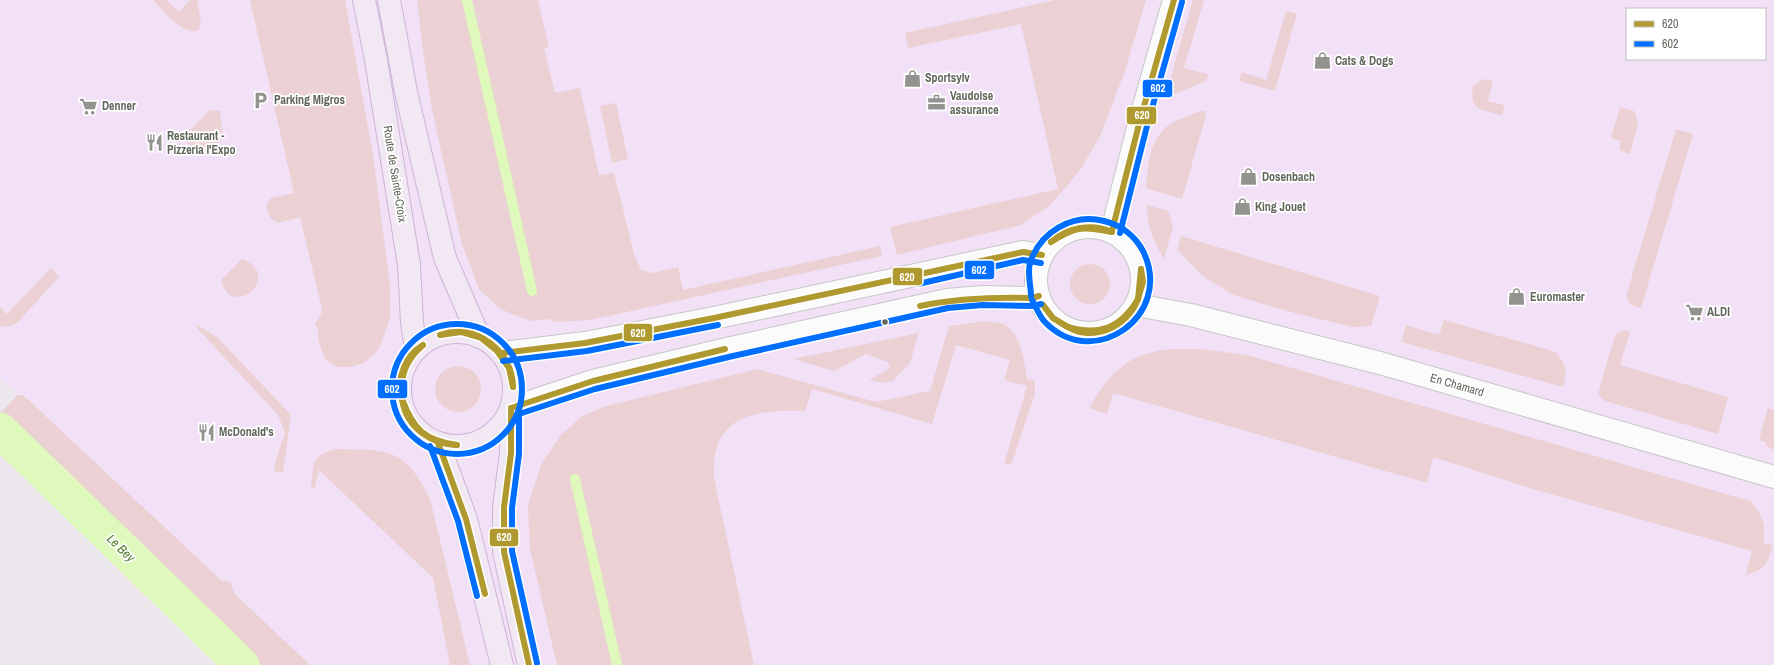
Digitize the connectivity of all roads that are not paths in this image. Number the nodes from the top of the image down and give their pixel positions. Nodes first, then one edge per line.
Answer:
1 (364, 0) edge
2 (389, 0) edge
3 (1174, 0) edge
4 (1112, 231) junction
5 (1042, 255) junction
6 (1039, 296) junction
7 (1136, 305) junction
8 (479, 336) junction
9 (416, 349) junction
10 (502, 354) junction
11 (511, 408) junction
12 (438, 443) junction
13 (1774, 477) edge
14 (502, 665) edge
15 (529, 665) edge

1 - 9 main road, Route de Sainte-Croix
2 - 8 main road
3 - 4 street
4 - 5 street
4 - 7 street
5 - 6 street
5 - 10 street
6 - 7 street
6 - 11 street
7 - 13 street, En Chamard
8 - 9 main road
8 - 10 main road
9 - 12 main road
10 - 11 main road
11 - 12 main road
11 - 15 main road
12 - 14 main road

